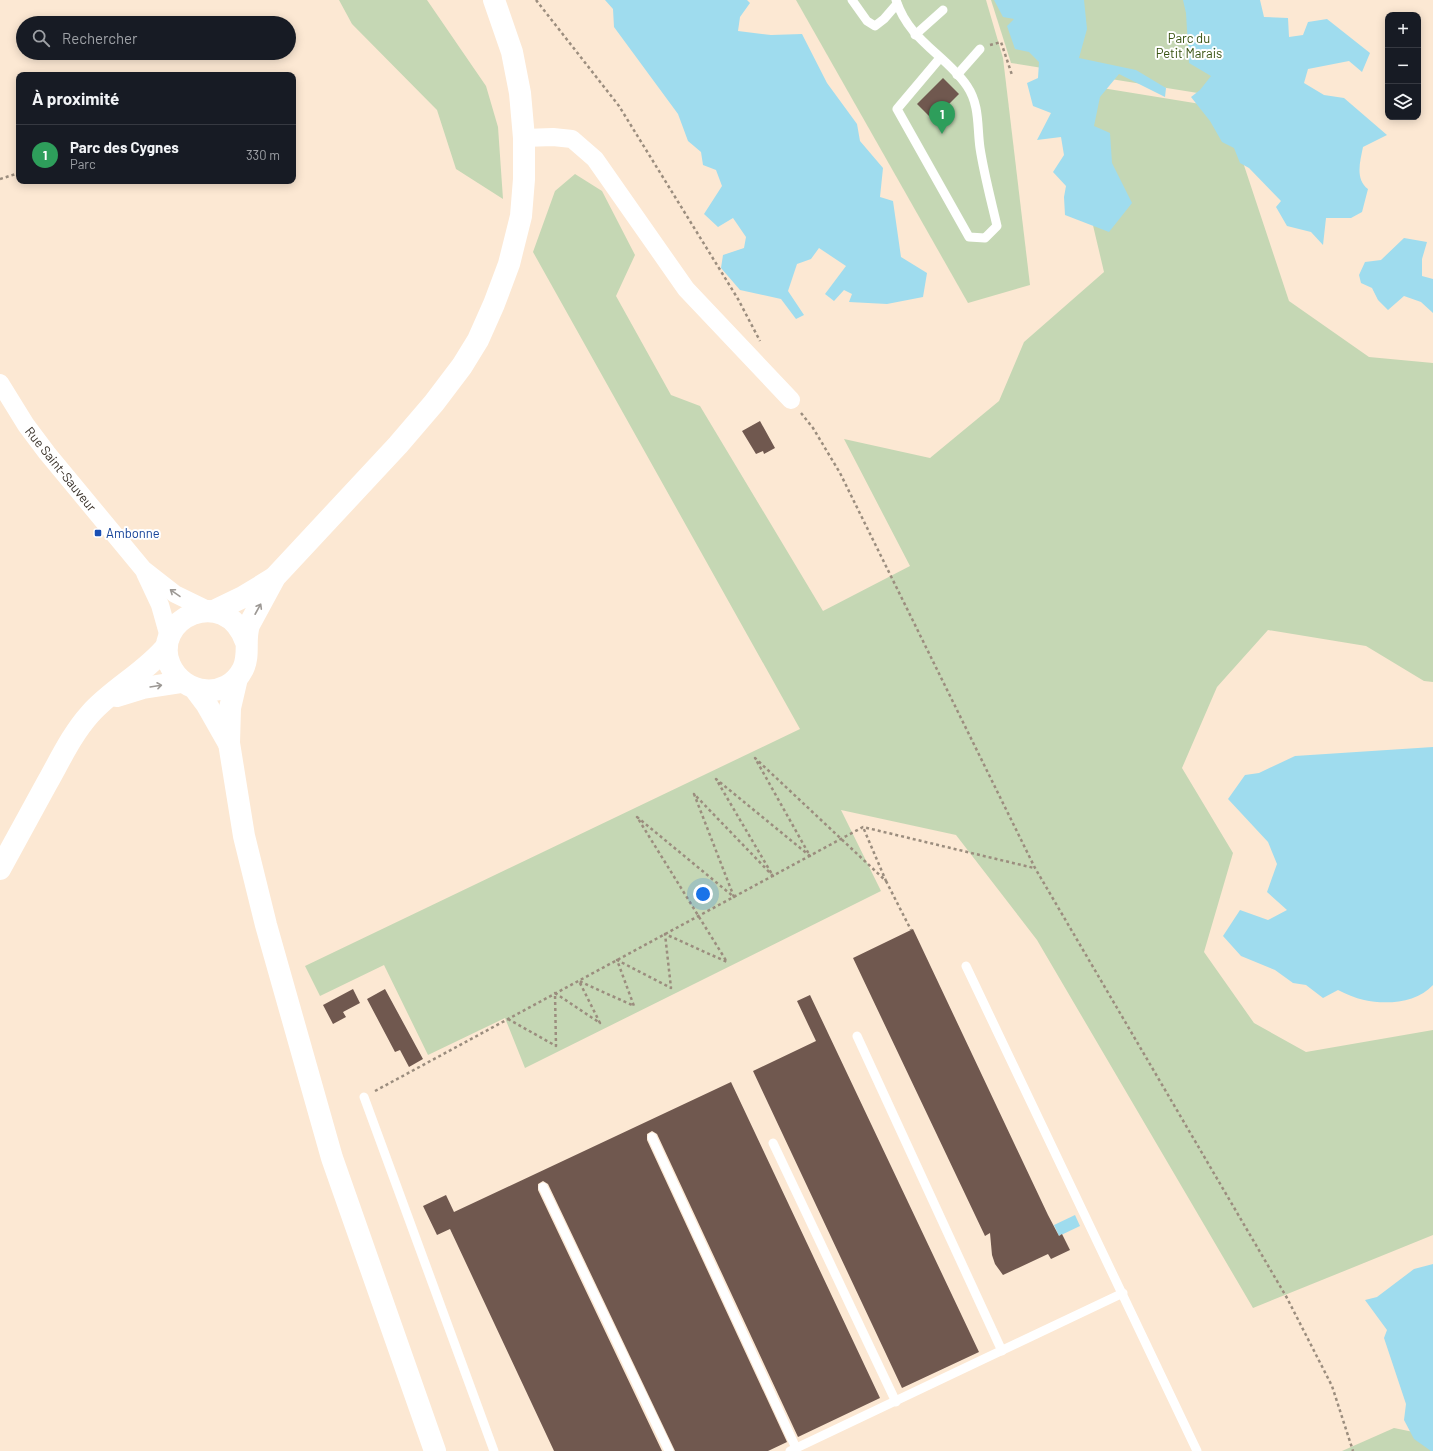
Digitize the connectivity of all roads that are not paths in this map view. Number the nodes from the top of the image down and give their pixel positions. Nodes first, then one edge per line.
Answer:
1 (494, 0) edge
2 (852, 0) edge
3 (896, 2) edge
4 (943, 10) dead end
5 (915, 35) junction
6 (980, 49) road end
7 (940, 58) junction
8 (957, 75) junction
9 (524, 138) junction
10 (0, 383) edge
11 (791, 400) road end
12 (143, 569) junction
13 (275, 577) junction
14 (212, 611) junction
15 (168, 642) junction
16 (246, 642) junction
17 (237, 678) junction
18 (189, 685) junction
19 (105, 700) junction
20 (229, 743) junction
21 (0, 869) edge
22 (966, 966) dead end
23 (858, 1036) dead end
24 (364, 1097) road end
25 (652, 1137) dead end
26 (773, 1143) dead end
27 (543, 1187) dead end
28 (1123, 1293) junction
29 (1002, 1351) junction
30 (896, 1402) junction
31 (793, 1450) edge
32 (435, 1451) edge
33 (494, 1451) edge
34 (669, 1451) edge
35 (1197, 1451) edge

1 - 9 street
2 - 3 lane
3 - 5 lane
4 - 5 lane
5 - 7 lane
6 - 8 lane
7 - 8 lane
7 - 8 lane
9 - 11 street
9 - 13 street
10 - 12 street, Rue Saint-Sauveur
14 -> 12 street, Rue Saint-Sauveur
12 - 15 street, Rue Saint-Sauveur
13 - 14 street
16 -> 13 street
14 - 15 street
14 - 16 street
15 - 18 street
15 - 19 street
16 - 17 street
17 - 18 street
17 - 20 street
19 -> 18 street
18 - 20 street
19 - 21 street
20 - 32 street
22 - 28 lane
23 - 29 lane
24 - 33 lane
25 - 31 lane
26 - 30 lane
27 - 34 lane
28 - 29 lane
28 - 35 lane
29 - 30 lane
30 - 31 lane

